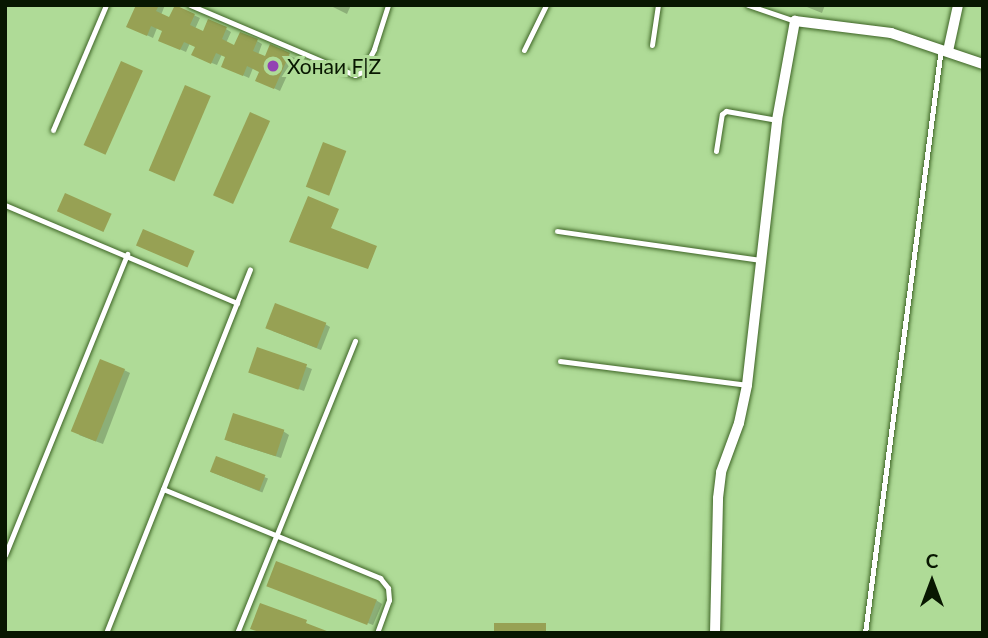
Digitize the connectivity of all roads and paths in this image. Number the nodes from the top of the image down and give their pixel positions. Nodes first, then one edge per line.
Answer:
1 (106, 5) edge
2 (190, 5) edge
3 (388, 5) edge
4 (546, 5) edge
5 (658, 5) edge
6 (748, 5) edge
7 (958, 5) edge
8 (795, 21) junction
9 (652, 45) dead end
10 (524, 50) dead end
11 (944, 50) junction
12 (983, 64) edge
13 (777, 120) junction
14 (53, 130) dead end
15 (716, 151) dead end
16 (5, 205) edge
17 (557, 230) dead end
18 (127, 254) junction
19 (760, 260) junction
20 (250, 270) dead end
21 (237, 303) junction
22 (355, 341) dead end
23 (560, 361) dead end
24 (747, 386) junction
25 (163, 489) junction
26 (276, 536) junction
27 (5, 555) edge
28 (106, 633) edge
29 (237, 633) edge
30 (377, 633) edge
31 (715, 633) edge
32 (865, 633) edge

1 - 14 lane
2 - 3 lane
4 - 10 lane
5 - 9 lane
6 - 8 lane
7 - 11 street
8 - 11 street
8 - 13 street
11 - 12 street
11 - 32 lane
13 - 15 lane
13 - 19 street
16 - 18 lane
17 - 19 lane
18 - 21 lane
18 - 27 lane
19 - 24 street
20 - 21 lane
21 - 25 lane
22 - 26 lane
23 - 24 lane
24 - 31 street
25 - 26 lane
25 - 28 lane
26 - 29 lane
26 - 30 lane

